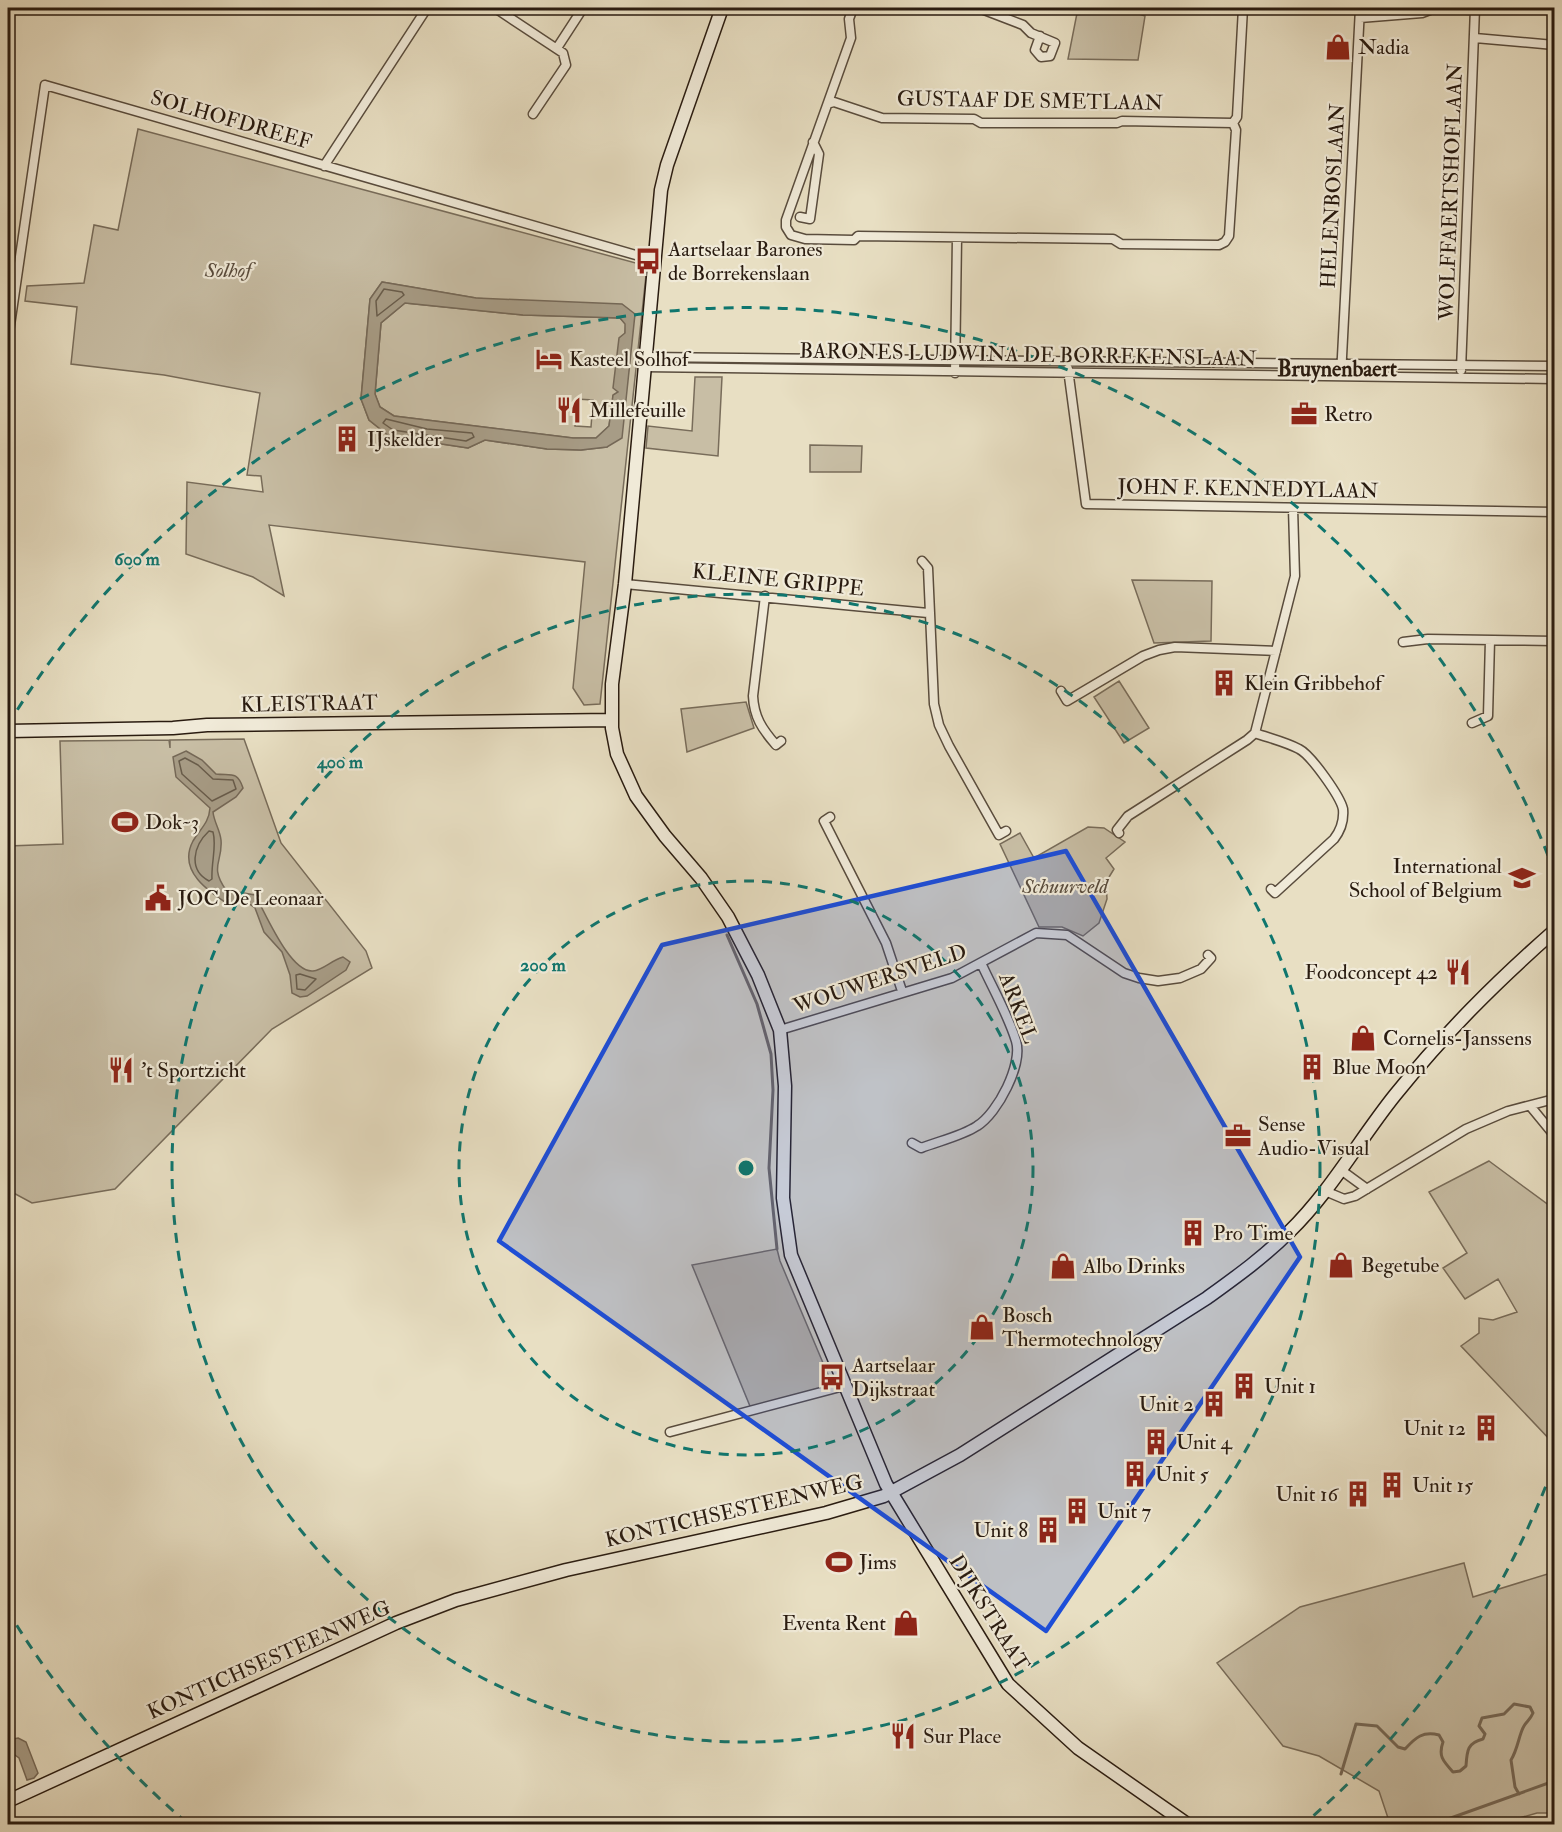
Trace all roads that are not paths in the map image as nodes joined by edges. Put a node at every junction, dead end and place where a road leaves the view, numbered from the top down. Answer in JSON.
{"nodes":[{"id":1,"x":428,"y":8,"type":"edge"},
{"id":2,"x":495,"y":8,"type":"edge"},
{"id":3,"x":583,"y":8,"type":"edge"},
{"id":4,"x":722,"y":8,"type":"edge"},
{"id":5,"x":853,"y":8,"type":"edge"},
{"id":6,"x":979,"y":8,"type":"edge"},
{"id":7,"x":1243,"y":8,"type":"edge"},
{"id":8,"x":1360,"y":8,"type":"edge"},
{"id":9,"x":1434,"y":8,"type":"edge"},
{"id":10,"x":1475,"y":9,"type":"edge"},
{"id":11,"x":1360,"y":18,"type":"junction"},
{"id":12,"x":1040,"y":36,"type":"dead end"},
{"id":13,"x":1475,"y":38,"type":"junction"},
{"id":14,"x":1554,"y":45,"type":"edge"},
{"id":15,"x":556,"y":48,"type":"junction"},
{"id":16,"x":830,"y":103,"type":"junction"},
{"id":17,"x":533,"y":114,"type":"dead end"},
{"id":18,"x":1233,"y":123,"type":"junction"},
{"id":19,"x":813,"y":142,"type":"junction"},
{"id":20,"x":324,"y":166,"type":"junction"},
{"id":21,"x":800,"y":217,"type":"dead end"},
{"id":22,"x":957,"y":238,"type":"junction"},
{"id":23,"x":654,"y":260,"type":"junction"},
{"id":24,"x":8,"y":339,"type":"edge"},
{"id":25,"x":955,"y":360,"type":"junction"},
{"id":26,"x":1067,"y":360,"type":"junction"},
{"id":27,"x":645,"y":362,"type":"junction"},
{"id":28,"x":1342,"y":363,"type":"junction"},
{"id":29,"x":1461,"y":366,"type":"junction"},
{"id":30,"x":1554,"y":366,"type":"edge"},
{"id":31,"x":955,"y":373,"type":"junction"},
{"id":32,"x":1069,"y":373,"type":"junction"},
{"id":33,"x":1341,"y":376,"type":"junction"},
{"id":34,"x":1461,"y":378,"type":"junction"},
{"id":35,"x":1554,"y":379,"type":"edge"},
{"id":36,"x":1293,"y":508,"type":"junction"},
{"id":37,"x":1554,"y":512,"type":"edge"},
{"id":38,"x":921,"y":561,"type":"dead end"},
{"id":39,"x":625,"y":584,"type":"junction"},
{"id":40,"x":765,"y":596,"type":"junction"},
{"id":41,"x":928,"y":613,"type":"junction"},
{"id":42,"x":1490,"y":640,"type":"junction"},
{"id":43,"x":1554,"y":640,"type":"edge"},
{"id":44,"x":1403,"y":642,"type":"dead end"},
{"id":45,"x":1276,"y":651,"type":"junction"},
{"id":46,"x":1061,"y":691,"type":"dead end"},
{"id":47,"x":612,"y":720,"type":"junction"},
{"id":48,"x":1472,"y":723,"type":"dead end"},
{"id":49,"x":8,"y":731,"type":"edge"},
{"id":50,"x":1255,"y":733,"type":"junction"},
{"id":51,"x":781,"y":741,"type":"dead end"},
{"id":52,"x":830,"y":817,"type":"dead end"},
{"id":53,"x":1006,"y":831,"type":"dead end"},
{"id":54,"x":1119,"y":833,"type":"dead end"},
{"id":55,"x":1271,"y":889,"type":"dead end"},
{"id":56,"x":1554,"y":931,"type":"edge"},
{"id":57,"x":1208,"y":955,"type":"dead end"},
{"id":58,"x":982,"y":965,"type":"junction"},
{"id":59,"x":903,"y":991,"type":"junction"},
{"id":60,"x":780,"y":1030,"type":"junction"},
{"id":61,"x":1554,"y":1099,"type":"edge"},
{"id":62,"x":1531,"y":1107,"type":"junction"},
{"id":63,"x":1554,"y":1135,"type":"edge"},
{"id":64,"x":912,"y":1143,"type":"dead end"},
{"id":65,"x":1341,"y":1170,"type":"junction"},
{"id":66,"x":1367,"y":1190,"type":"junction"},
{"id":67,"x":1325,"y":1191,"type":"junction"},
{"id":68,"x":844,"y":1386,"type":"junction"},
{"id":69,"x":670,"y":1432,"type":"dead end"},
{"id":70,"x":891,"y":1493,"type":"junction"},
{"id":71,"x":8,"y":1801,"type":"edge"},
{"id":72,"x":1187,"y":1824,"type":"edge"}],
"edges":[{"from":1,"to":20,"type":"street"},
{"from":2,"to":15,"type":"street"},
{"from":3,"to":15,"type":"street"},
{"from":4,"to":23,"type":"street","name":"DIJKSTRAAT"},
{"from":5,"to":16,"type":"street"},
{"from":6,"to":12,"type":"street"},
{"from":7,"to":18,"type":"street"},
{"from":8,"to":11,"type":"street","name":"HELENBOSLAAN"},
{"from":9,"to":10,"type":"street"},
{"from":9,"to":11,"type":"street"},
{"from":10,"to":13,"type":"street","name":"WOLFFAERTSHOFLAAN"},
{"from":11,"to":28,"type":"street","name":"HELENBOSLAAN"},
{"from":13,"to":14,"type":"street"},
{"from":13,"to":29,"type":"street","name":"WOLFFAERTSHOFLAAN"},
{"from":15,"to":17,"type":"street"},
{"from":16,"to":18,"type":"street","name":"GUSTAAF DE SMETLAAN"},
{"from":16,"to":19,"type":"street"},
{"from":18,"to":22,"type":"street"},
{"from":19,"to":21,"type":"street"},
{"from":19,"to":22,"type":"street"},
{"from":20,"to":23,"type":"street","name":"SOLHOFDREEF"},
{"from":20,"to":24,"type":"street","name":"SOLHOFDREEF"},
{"from":22,"to":25,"type":"street"},
{"from":23,"to":27,"type":"street","name":"DIJKSTRAAT"},
{"from":25,"to":26,"type":"street","name":"BARONES LUDWINA DE BORREKENSLAAN"},
{"from":25,"to":27,"type":"street","name":"BARONES LUDWINA DE BORREKENSLAAN"},
{"from":25,"to":31,"type":"street"},
{"from":26,"to":28,"type":"street","name":"BARONES LUDWINA DE BORREKENSLAAN"},
{"from":26,"to":32,"type":"street","name":"JOHN F. KENNEDYLAAN"},
{"from":27,"to":31,"type":"street","name":"BARONES LUDWINA DE BORREKENSLAAN"},
{"from":27,"to":39,"type":"street","name":"DIJKSTRAAT"},
{"from":28,"to":29,"type":"street","name":"BARONES LUDWINA DE BORREKENSLAAN"},
{"from":28,"to":33,"type":"street","name":"HELENBOSLAAN"},
{"from":29,"to":30,"type":"street","name":"BARONES LUDWINA DE BORREKENSLAAN"},
{"from":29,"to":34,"type":"street","name":"WOLFFAERTSHOFLAAN"},
{"from":31,"to":32,"type":"street","name":"BARONES LUDWINA DE BORREKENSLAAN"},
{"from":32,"to":33,"type":"street","name":"BARONES LUDWINA DE BORREKENSLAAN"},
{"from":32,"to":36,"type":"street","name":"JOHN F. KENNEDYLAAN"},
{"from":33,"to":34,"type":"street","name":"BARONES LUDWINA DE BORREKENSLAAN"},
{"from":34,"to":35,"type":"street","name":"BARONES LUDWINA DE BORREKENSLAAN"},
{"from":36,"to":37,"type":"street","name":"JOHN F. KENNEDYLAAN"},
{"from":36,"to":45,"type":"street"},
{"from":38,"to":41,"type":"street"},
{"from":39,"to":40,"type":"street","name":"KLEINE GRIPPE"},
{"from":39,"to":47,"type":"street","name":"DIJKSTRAAT"},
{"from":40,"to":41,"type":"street","name":"KLEINE GRIPPE"},
{"from":40,"to":51,"type":"street"},
{"from":41,"to":53,"type":"street"},
{"from":42,"to":43,"type":"street"},
{"from":42,"to":44,"type":"street"},
{"from":42,"to":48,"type":"street"},
{"from":45,"to":46,"type":"street"},
{"from":45,"to":50,"type":"street"},
{"from":47,"to":49,"type":"street","name":"KLEISTRAAT"},
{"from":47,"to":60,"type":"street","name":"DIJKSTRAAT"},
{"from":50,"to":54,"type":"street"},
{"from":50,"to":55,"type":"street"},
{"from":52,"to":59,"type":"street"},
{"from":56,"to":65,"type":"street","name":"KONTICHSESTEENWEG"},
{"from":57,"to":58,"type":"street","name":"WOUWERSVELD"},
{"from":58,"to":59,"type":"street","name":"WOUWERSVELD"},
{"from":58,"to":64,"type":"street","name":"ARKEL"},
{"from":59,"to":60,"type":"street","name":"WOUWERSVELD"},
{"from":60,"to":68,"type":"street","name":"DIJKSTRAAT"},
{"from":61,"to":62,"type":"street"},
{"from":62,"to":63,"type":"street"},
{"from":62,"to":66,"type":"street"},
{"from":65,"to":66,"type":"street"},
{"from":65,"to":67,"type":"street","name":"KONTICHSESTEENWEG"},
{"from":66,"to":67,"type":"street"},
{"from":67,"to":70,"type":"street","name":"KONTICHSESTEENWEG"},
{"from":68,"to":69,"type":"street"},
{"from":68,"to":70,"type":"street","name":"DIJKSTRAAT"},
{"from":70,"to":71,"type":"street","name":"KONTICHSESTEENWEG"},
{"from":70,"to":72,"type":"street","name":"DIJKSTRAAT"}]}
